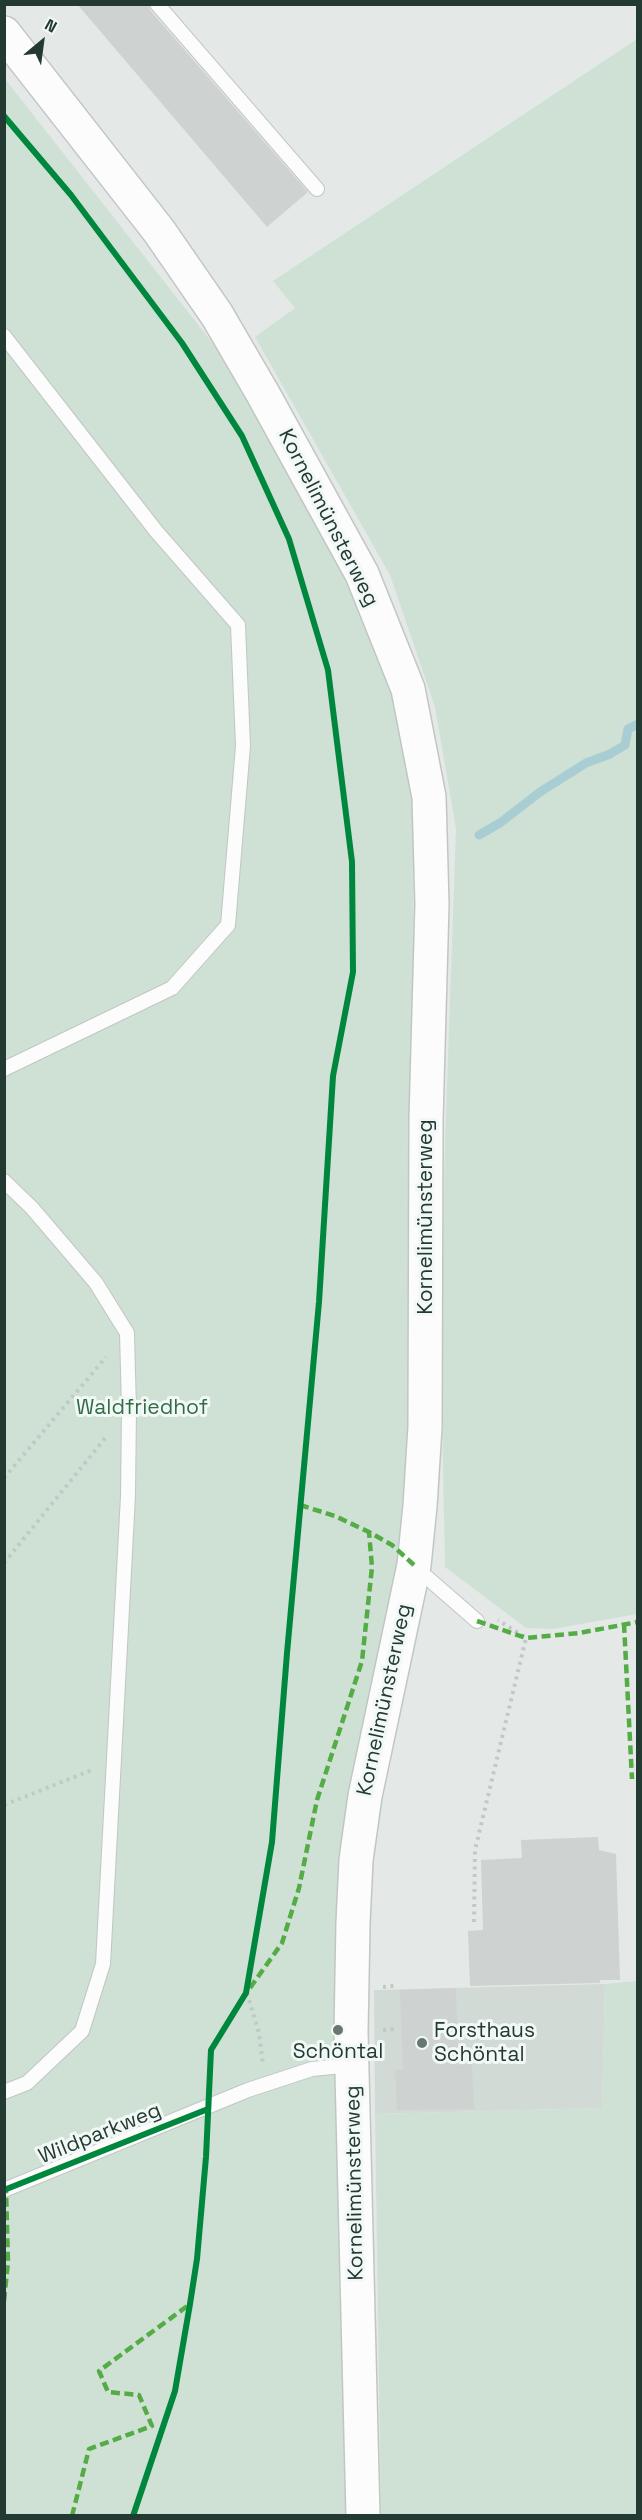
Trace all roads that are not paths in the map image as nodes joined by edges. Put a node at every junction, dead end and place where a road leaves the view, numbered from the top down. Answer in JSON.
{"nodes":[{"id":1,"x":157,"y":4,"type":"edge"},
{"id":2,"x":4,"y":33,"type":"edge"},
{"id":3,"x":316,"y":189,"type":"dead end"},
{"id":4,"x":4,"y":336,"type":"edge"},
{"id":5,"x":4,"y":1069,"type":"edge"},
{"id":6,"x":4,"y":1181,"type":"edge"},
{"id":7,"x":414,"y":1565,"type":"junction"},
{"id":8,"x":477,"y":1621,"type":"dead end"},
{"id":9,"x":352,"y":2065,"type":"junction"},
{"id":10,"x":4,"y":2092,"type":"edge"},
{"id":11,"x":4,"y":2190,"type":"edge"},
{"id":12,"x":363,"y":2516,"type":"edge"}],
"edges":[{"from":1,"to":3,"type":"lane"},
{"from":2,"to":7,"type":"street","name":"Kornelimünsterweg"},
{"from":4,"to":5,"type":"lane"},
{"from":6,"to":10,"type":"lane"},
{"from":7,"to":8,"type":"lane"},
{"from":7,"to":9,"type":"street","name":"Kornelimünsterweg"},
{"from":9,"to":11,"type":"lane","name":"Wildparkweg"},
{"from":9,"to":12,"type":"street","name":"Kornelimünsterweg"}]}
